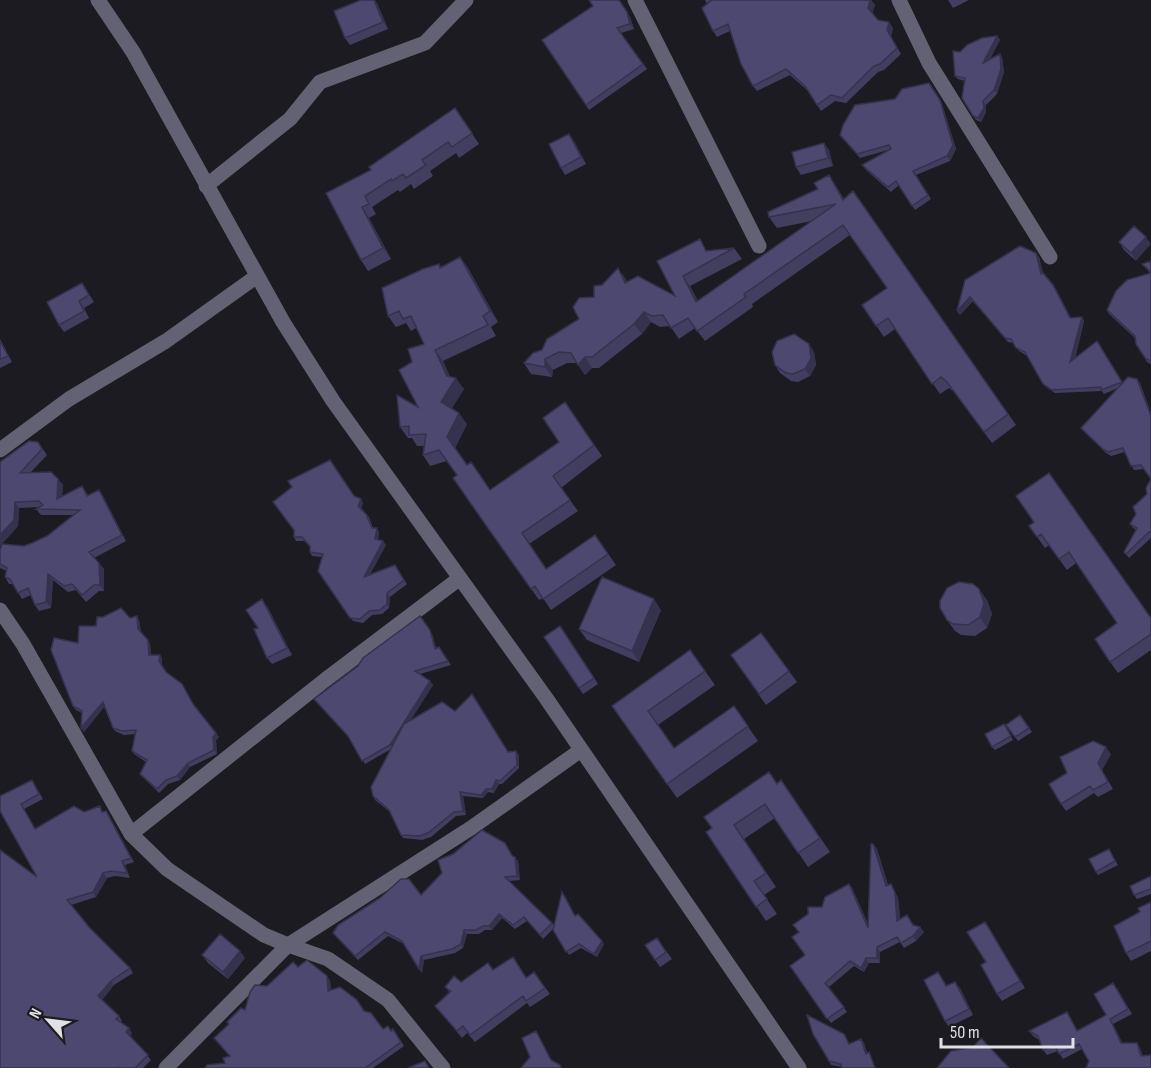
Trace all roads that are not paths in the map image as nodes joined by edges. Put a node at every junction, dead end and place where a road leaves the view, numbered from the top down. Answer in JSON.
{"nodes":[{"id":1,"x":98,"y":0,"type":"edge"},
{"id":2,"x":466,"y":0,"type":"edge"},
{"id":3,"x":635,"y":0,"type":"edge"},
{"id":4,"x":899,"y":0,"type":"edge"},
{"id":5,"x":206,"y":186,"type":"junction"},
{"id":6,"x":759,"y":246,"type":"dead end"},
{"id":7,"x":1050,"y":257,"type":"dead end"},
{"id":8,"x":257,"y":276,"type":"junction"},
{"id":9,"x":0,"y":450,"type":"edge"},
{"id":10,"x":460,"y":578,"type":"junction"},
{"id":11,"x":0,"y":610,"type":"edge"},
{"id":12,"x":581,"y":750,"type":"junction"},
{"id":13,"x":131,"y":834,"type":"junction"},
{"id":14,"x":288,"y":945,"type":"junction"},
{"id":15,"x":166,"y":1068,"type":"edge"},
{"id":16,"x":442,"y":1068,"type":"edge"},
{"id":17,"x":799,"y":1068,"type":"edge"}],
"edges":[{"from":1,"to":5,"type":"street"},
{"from":2,"to":5,"type":"street"},
{"from":3,"to":6,"type":"street"},
{"from":4,"to":7,"type":"street"},
{"from":5,"to":8,"type":"street"},
{"from":8,"to":9,"type":"street"},
{"from":8,"to":10,"type":"street"},
{"from":10,"to":12,"type":"street"},
{"from":10,"to":13,"type":"street"},
{"from":11,"to":13,"type":"street"},
{"from":12,"to":14,"type":"street"},
{"from":12,"to":17,"type":"street"},
{"from":13,"to":14,"type":"street"},
{"from":14,"to":15,"type":"street"},
{"from":14,"to":16,"type":"street"}]}
